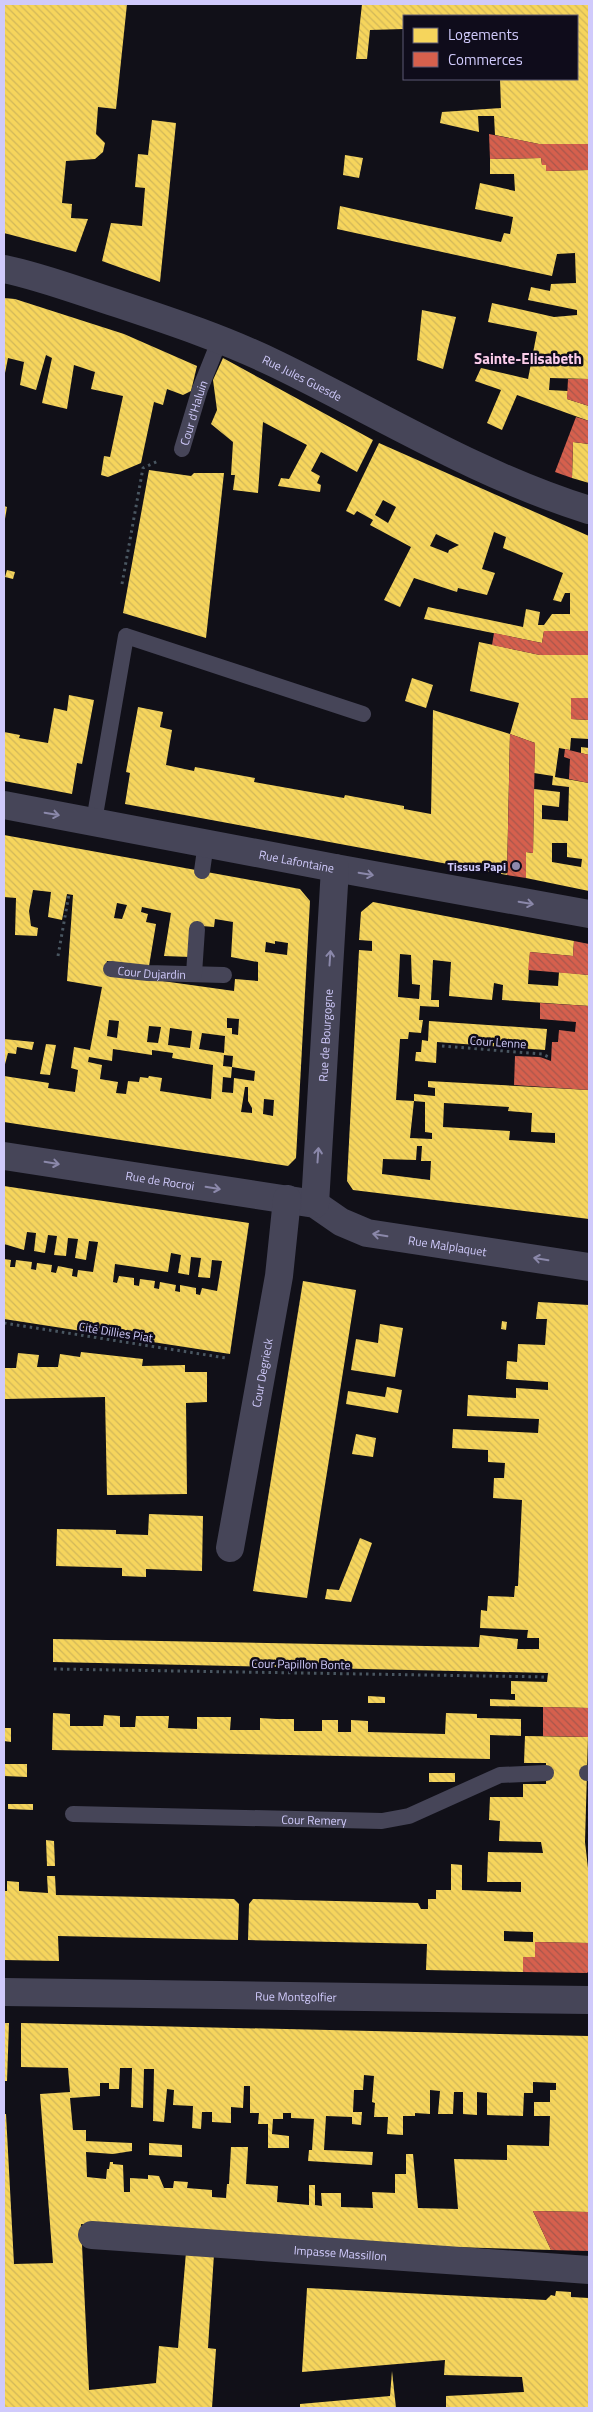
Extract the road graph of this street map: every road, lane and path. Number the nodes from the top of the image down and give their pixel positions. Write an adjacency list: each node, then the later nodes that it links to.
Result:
1 (4, 269): 2 (street, Rue Jules Guesde)
2 (220, 339): 3 (lane, Cour d'Haluin); 4 (street, Rue Jules Guesde)
3 (182, 449): 5 (path, Cour d'Haluin)
4 (589, 510)
5 (122, 584)
6 (363, 714): 8 (lane)
7 (4, 805): 8 (street, Rue Lafontaine, one-way to 8)
8 (94, 821): 9 (street, Rue Lafontaine)
9 (206, 843): 10 (street, Rue Lafontaine); 11 (lane)
10 (336, 868): 13 (street, Rue Lafontaine, one-way to 13); 23 (street, Rue de Bourgogne, one-way to 10)
11 (202, 872)
12 (69, 894): 15 (path)
13 (589, 914)
14 (197, 929): 17 (lane, Cour Dujardin)
15 (58, 956)
16 (111, 969): 17 (lane, Cour Dujardin)
17 (194, 974): 18 (lane, Cour Dujardin)
18 (224, 975)
19 (442, 1046): 20 (path, Cour Lenne)
20 (551, 1058)
21 (4, 1156): 22 (street, Rue de Rocroi, one-way to 22)
22 (287, 1199): 23 (street, Rue de Rocroi); 27 (street, Cour Degrieck)
23 (315, 1204): 24 (street, Rue Malplaquet, one-way to 23)
24 (589, 1266)
25 (4, 1323): 26 (path, Cité Dillies Piat)
26 (226, 1358)
27 (230, 1548)
28 (54, 1669): 29 (path, Cour Papillon Bonte)
29 (548, 1677)
30 (546, 1773): 31 (lane, Cour Remery)
31 (73, 1814)
32 (4, 1992): 33 (street, Rue Montgolfier)
33 (589, 2000)
34 (92, 2235): 35 (street, Impasse Massillon)
35 (589, 2270)

